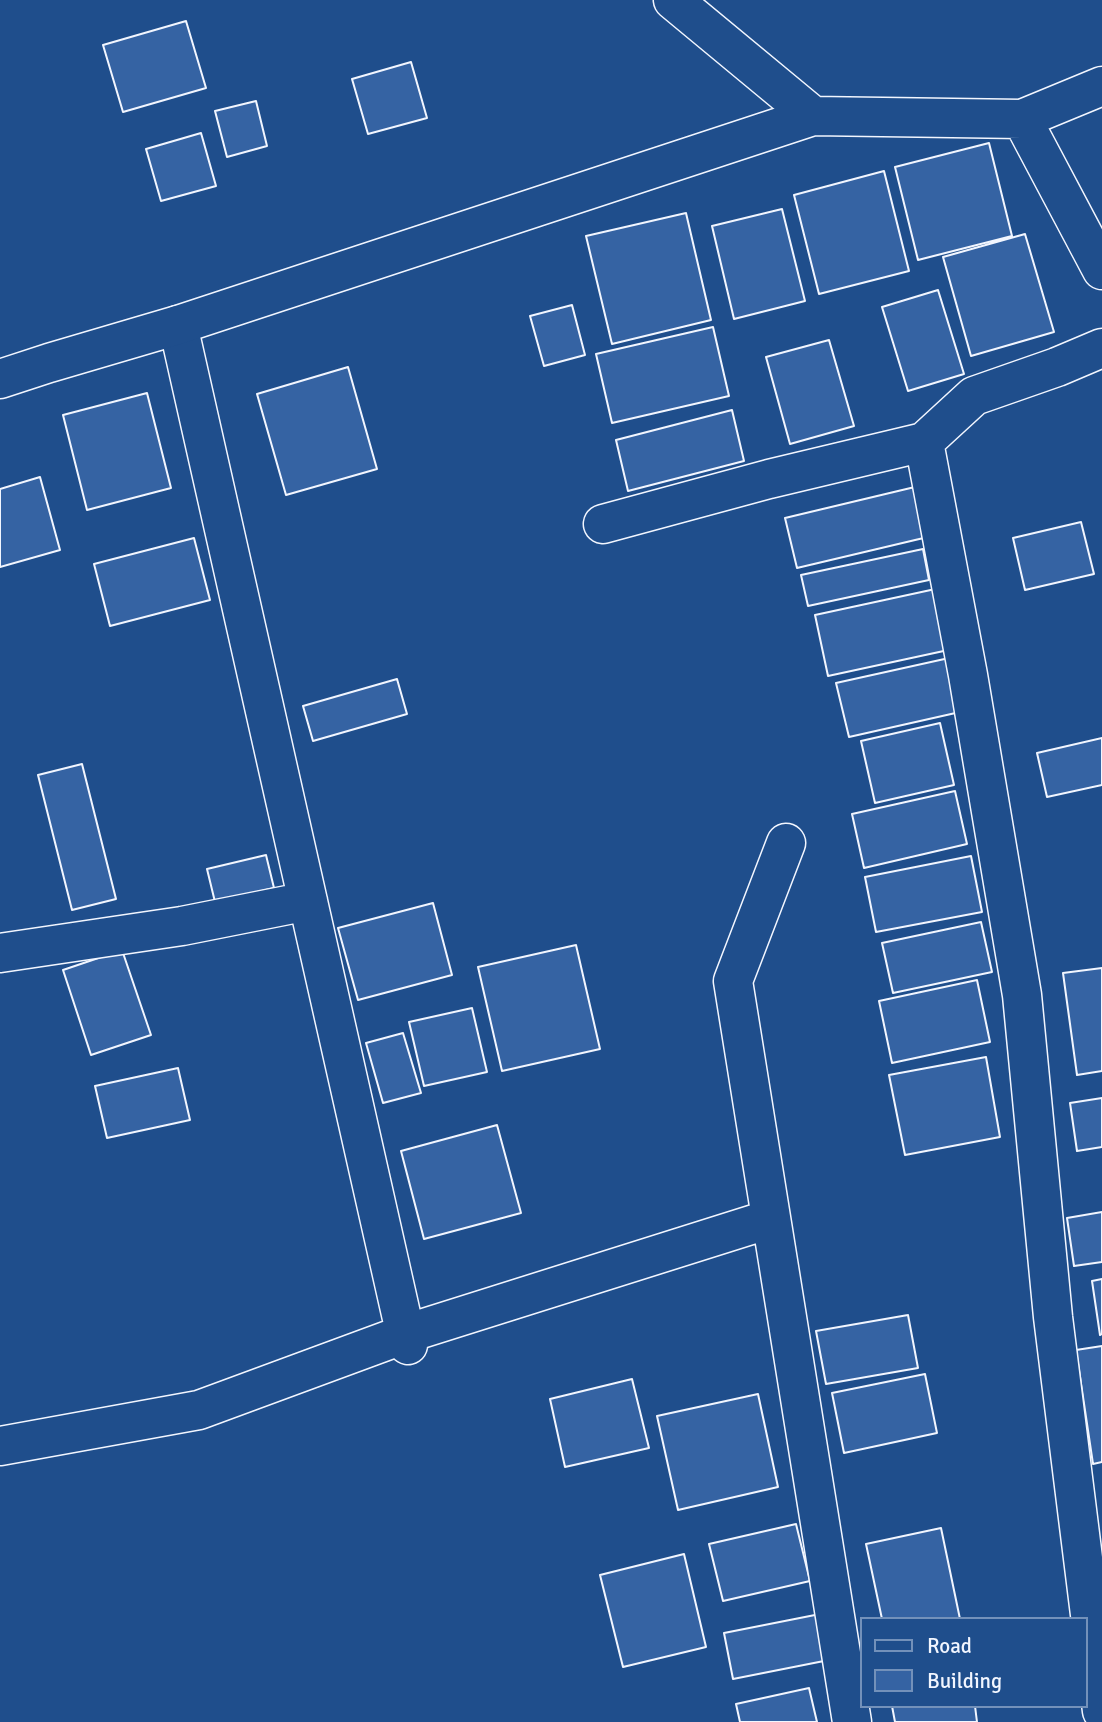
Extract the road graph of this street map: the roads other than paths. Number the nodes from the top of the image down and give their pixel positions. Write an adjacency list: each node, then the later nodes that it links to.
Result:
1 (673, 0): 3 (street)
2 (1102, 86): 4 (street)
3 (813, 116): 4 (street); 6 (street)
4 (1022, 119): 5 (street)
5 (1102, 270)
6 (178, 325): 8 (street); 12 (street)
7 (1102, 348): 9 (street)
8 (0, 379)
9 (924, 442): 10 (street); 17 (street)
10 (603, 524)
11 (786, 843): 14 (street)
12 (307, 901): 13 (street); 15 (street)
13 (0, 953)
14 (770, 1219): 15 (street); 18 (street)
15 (406, 1339): 16 (street)
16 (0, 1446)
17 (1102, 1711)
18 (852, 1722)

